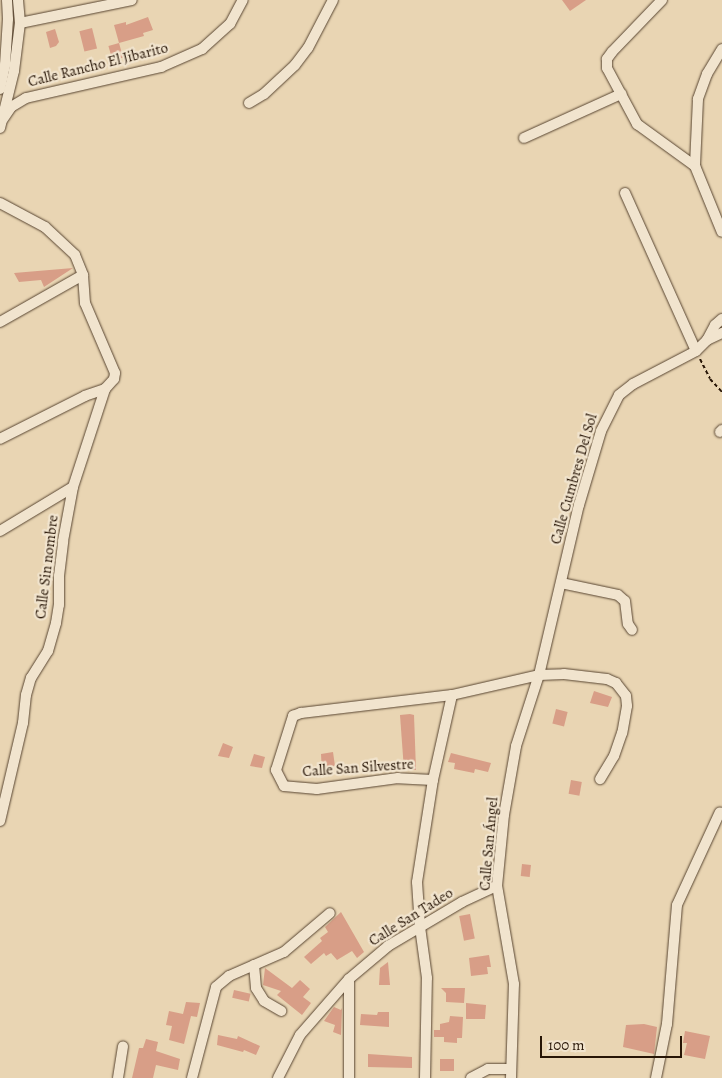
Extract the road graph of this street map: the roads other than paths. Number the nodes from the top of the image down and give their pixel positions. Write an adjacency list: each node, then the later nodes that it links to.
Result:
1 (7, 0): 9 (street)
2 (18, 0): 7 (street)
3 (132, 0): 7 (street)
4 (243, 0): 12 (street, Calle Rancho El Jibarito)
5 (333, 0): 11 (street)
6 (662, 0): 10 (street)
7 (24, 22): 12 (street)
8 (722, 49): 14 (street)
9 (0, 89)
10 (620, 94): 13 (street); 14 (street)
11 (249, 103)
12 (1, 124)
13 (524, 138)
14 (695, 166): 17 (street)
15 (625, 193): 23 (street)
16 (0, 203): 18 (street, Calle Sin nombre)
17 (722, 232)
18 (82, 275): 20 (street); 24 (street, Calle Sin nombre)
19 (722, 319): 22 (street, Calle Cumbres Del Sol)
20 (0, 322)
21 (722, 334): 22 (street, Calle Cumbres Del Sol)
22 (707, 340): 23 (street, Calle Cumbres Del Sol)
23 (696, 351): 28 (street, Calle Cumbres Del Sol)
24 (105, 389): 25 (street); 26 (street, Calle Sin nombre)
25 (0, 439)
26 (73, 487): 27 (street); 35 (street, Calle Sin nombre)
27 (0, 531)
28 (561, 583): 29 (street); 30 (street, Calle Cumbres Del Sol)
29 (632, 630)
30 (540, 675): 31 (street); 33 (street); 36 (street, Calle San Ángel)
31 (452, 695): 32 (street); 32 (street, Calle San Silvestre)
32 (433, 780): 38 (street)
33 (600, 780)
34 (720, 812): 50 (street)
35 (0, 821)
36 (497, 886): 38 (street, Calle San Tadeo); 43 (street, Calle San Ángel)
37 (330, 913): 39 (street)
38 (420, 927): 40 (street, Calle San Tadeo); 48 (street)
39 (254, 965): 41 (street); 45 (street)
40 (349, 978): 46 (street, Calle San Tadeo); 47 (street)
41 (281, 1011)
42 (123, 1046): 44 (street)
43 (511, 1073): 49 (street)
44 (118, 1078)
45 (192, 1078)
46 (278, 1078)
47 (349, 1078)
48 (425, 1078)
49 (471, 1078)
50 (656, 1078)

